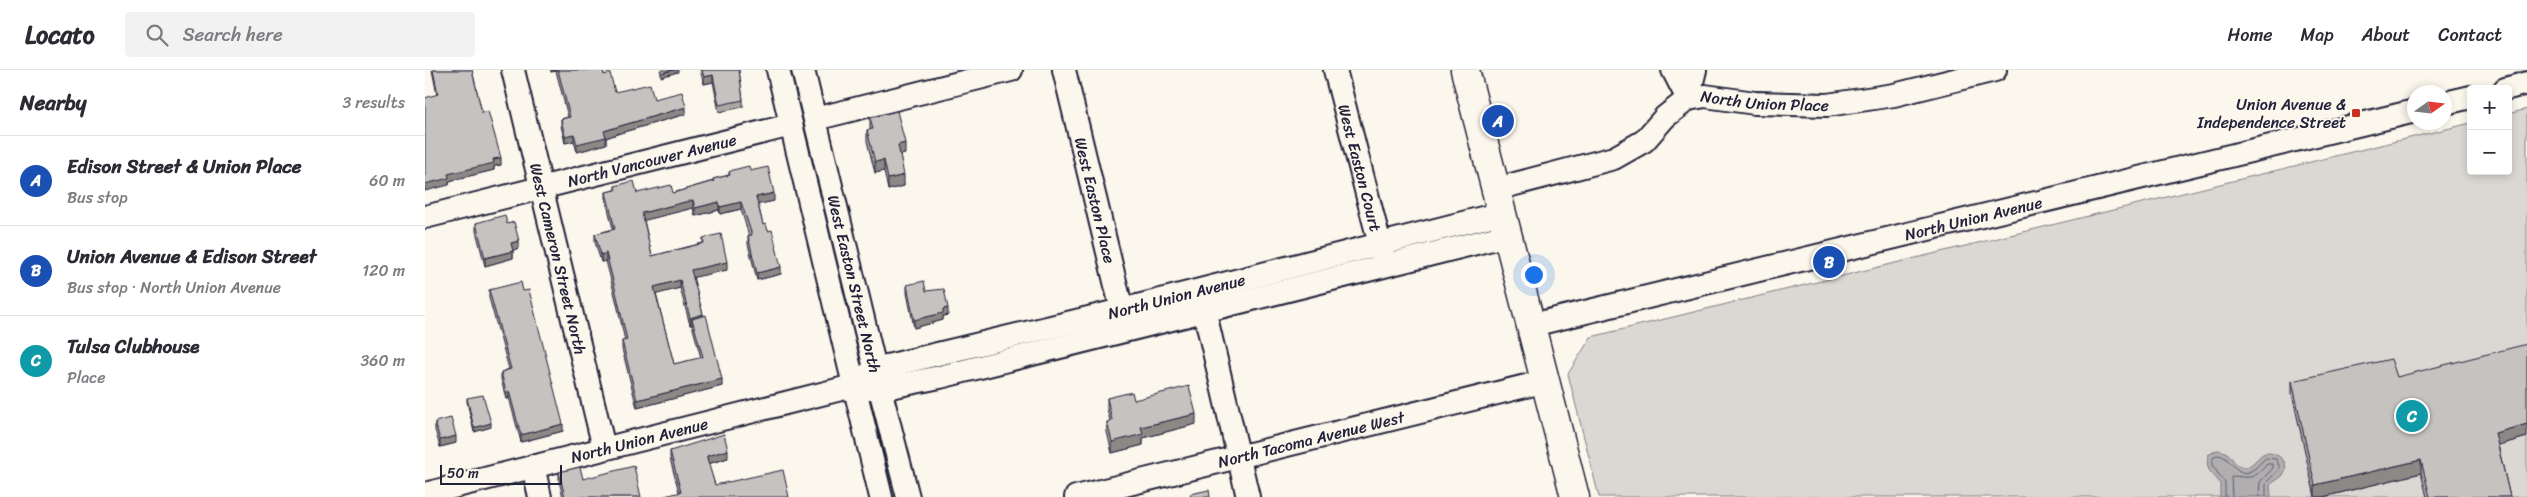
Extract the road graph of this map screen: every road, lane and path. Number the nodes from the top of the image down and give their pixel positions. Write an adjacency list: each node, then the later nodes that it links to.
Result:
1 (513, 70): 23 (street, West Cameron Street North)
2 (777, 70): 15 (street, West Easton Street North)
3 (803, 70): 13 (street, West Easton Street North)
4 (1011, 70): 19 (street)
5 (1064, 70): 29 (street, West Easton Place)
6 (1335, 70): 26 (street, West Easton Court)
7 (1465, 70): 24 (main road)
8 (1673, 70): 16 (street)
9 (1695, 70): 16 (street)
10 (1995, 70): 16 (street, North Union Place)
11 (2527, 83): 12 (street)
12 (2512, 87)
13 (809, 93): 15 (street); 19 (street, West Easton Street North)
14 (2467, 98): 17 (street)
15 (785, 99): 20 (street, West Easton Street North)
16 (1688, 99): 24 (street, North Union Place)
17 (2452, 101)
18 (2407, 113): 30 (street, North Union Avenue)
19 (815, 119): 21 (street, West Easton Street North)
20 (791, 125): 22 (street, West Easton Street North); 23 (street, North Vancouver Avenue)
21 (821, 140): 22 (street); 31 (street, West Easton Street North)
22 (797, 147): 33 (street, West Easton Street North)
23 (542, 186): 25 (street, North Vancouver Avenue); 34 (street, West Cameron Street North)
24 (1502, 212): 26 (street, North Union Avenue); 27 (street, North Union Avenue); 30 (main road)
25 (425, 217)
26 (1380, 242): 27 (street, West Easton Court); 28 (street, North Union Avenue)
27 (1385, 267): 28 (street, North Union Avenue)
28 (1202, 300): 29 (street, North Union Avenue); 35 (street)
29 (1124, 319): 31 (street, North Union Avenue)
30 (1532, 325): 32 (main road)
31 (877, 379): 33 (street, North Union Avenue); 40 (street, West Easton Street North)
32 (1546, 381): 35 (street, North Tacoma Avenue West); 43 (main road)
33 (853, 386): 34 (street, North Union Avenue); 39 (street, West Easton Street North)
34 (604, 448): 36 (street, North Union Avenue)
35 (1239, 457): 41 (street, North Tacoma Avenue West); 42 (street)
36 (533, 466): 37 (street, North Union Avenue); 38 (street)
37 (425, 494)
38 (540, 497)
39 (881, 497)
40 (908, 497)
41 (1076, 497)
42 (1248, 497)
43 (1575, 497)

